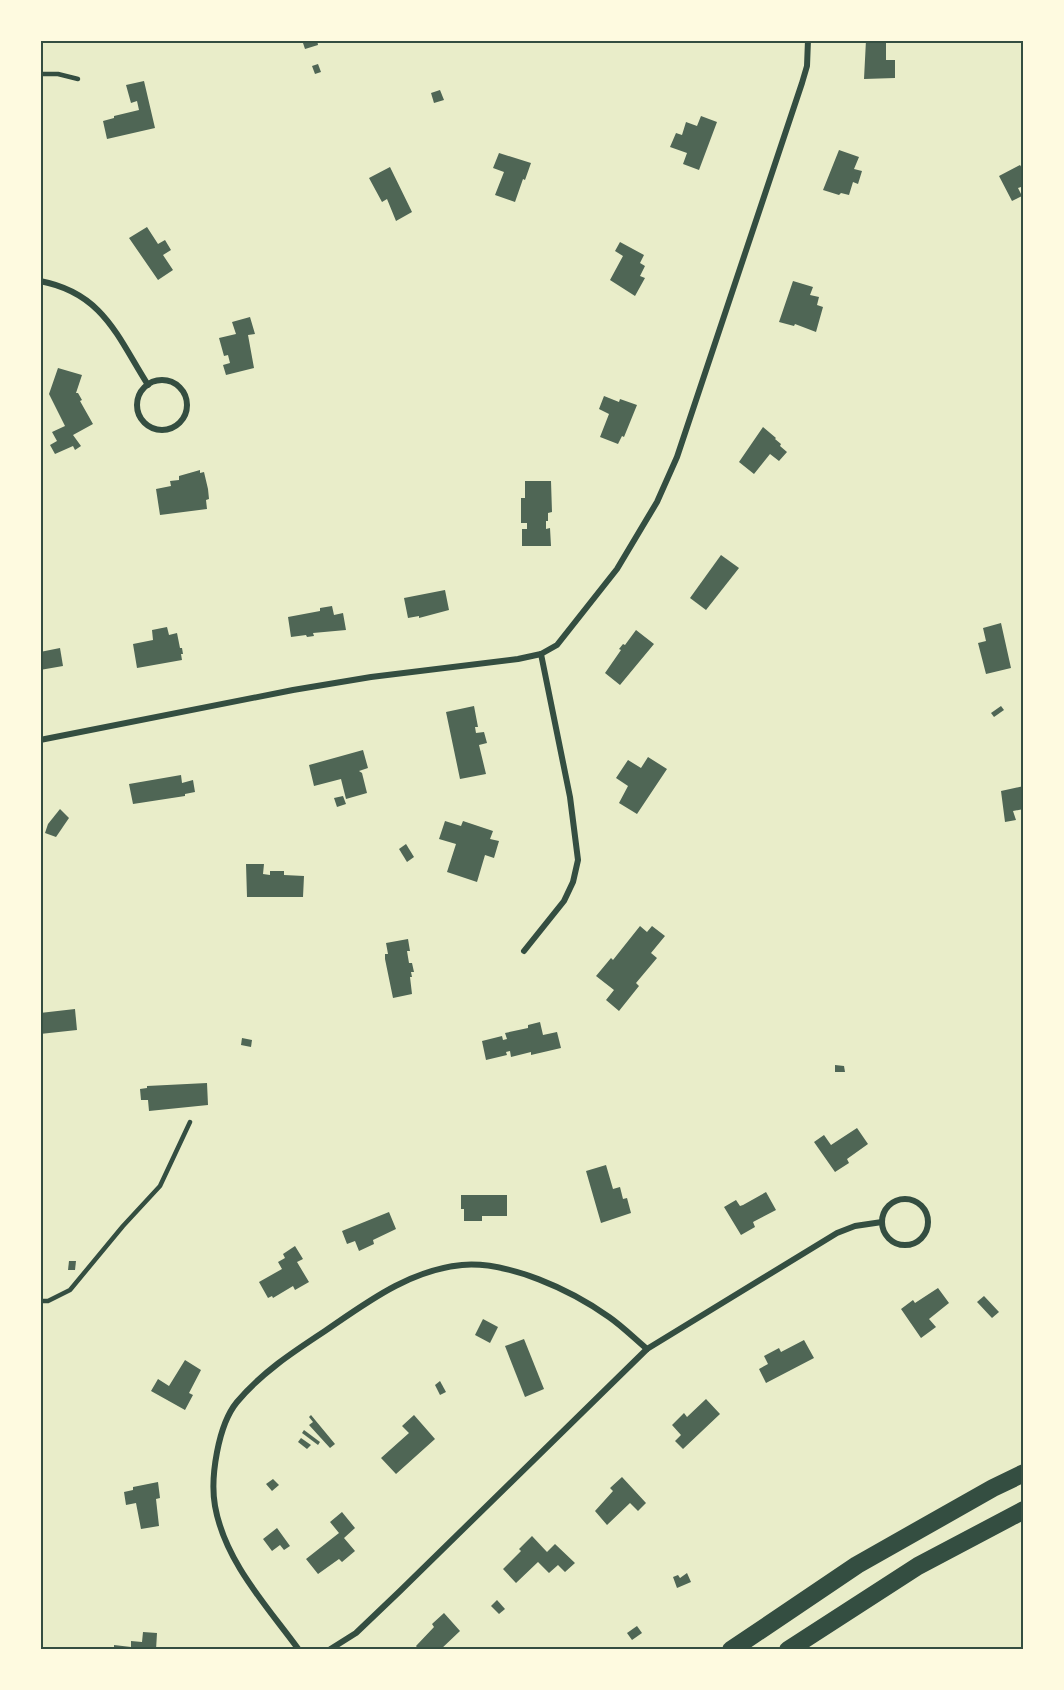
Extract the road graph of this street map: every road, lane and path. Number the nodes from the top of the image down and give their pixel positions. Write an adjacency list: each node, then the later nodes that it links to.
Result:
1 (808, 40): 6 (street)
2 (40, 74): 3 (lane)
3 (78, 79)
4 (40, 281): 5 (street)
5 (148, 385): 5 (street)
6 (541, 654): 7 (street); 8 (street)
7 (40, 740)
8 (524, 951)
9 (190, 1122): 11 (lane)
10 (882, 1222): 10 (street); 12 (street)
11 (40, 1301)
12 (647, 1349): 15 (street); 16 (street)
13 (1023, 1473): 17 (highway)
14 (1023, 1510): 18 (highway)
15 (299, 1650)
16 (329, 1650)
17 (731, 1650)
18 (788, 1650)

